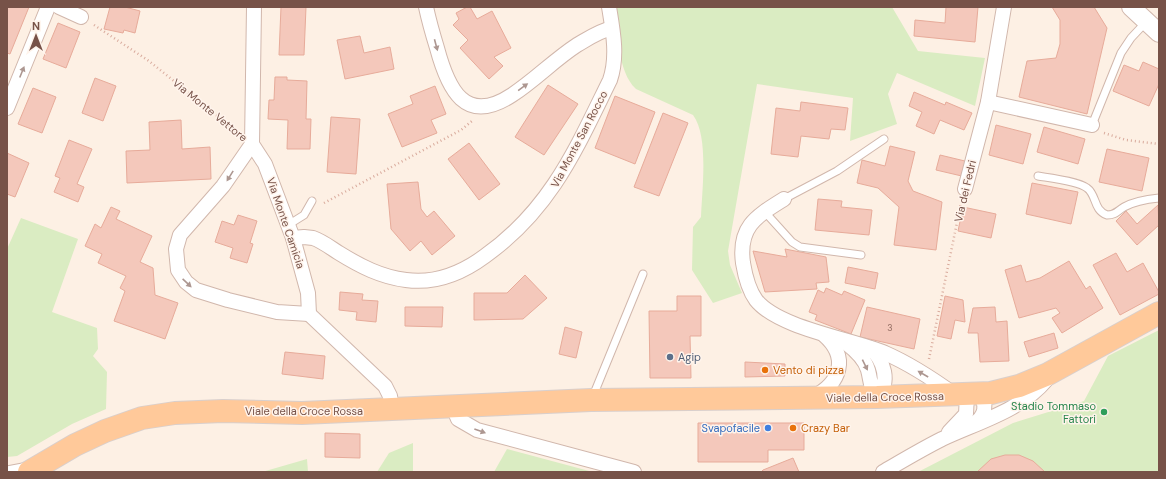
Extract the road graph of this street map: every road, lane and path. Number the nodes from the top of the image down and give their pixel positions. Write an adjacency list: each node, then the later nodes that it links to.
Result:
1 (48, 7): 13 (street, one-way to 1)
2 (59, 7): 8 (street)
3 (254, 7): 16 (street)
4 (426, 7): 12 (street, one-way to 12)
5 (610, 7): 9 (street, Via Monte San Rocco)
6 (1004, 7): 11 (street, Via dei Fedri)
7 (1131, 7): 10 (street)
8 (81, 17): 16 (path, Via Monte Vettore)
9 (612, 28): 12 (street, one-way to 9); 25 (street, Via Monte San Rocco)
10 (1153, 28): 14 (lane)
11 (988, 102): 14 (street); 19 (street, Via dei Fedri)
12 (477, 107): 24 (path)
13 (7, 108)
14 (1092, 125): 17 (path)
15 (884, 139): 21 (lane)
16 (252, 144): 25 (street, Via Monte Camicia); 29 (street, Via Monte Vettore, one-way to 29)
17 (1159, 144)
18 (1038, 176): 20 (lane)
19 (965, 189): 34 (path, Via dei Fedri)
20 (1159, 198)
21 (784, 199): 23 (street)
22 (312, 201): 24 (lane)
23 (764, 211): 26 (lane); 30 (street)
24 (306, 212): 25 (lane)
25 (290, 232): 29 (street, Via Monte Camicia)
26 (861, 255)
27 (643, 274): 38 (lane)
28 (1159, 313): 33 (main road, Viale della Croce Rossa)
29 (310, 314): 40 (street)
30 (822, 333): 31 (street); 37 (street)
31 (842, 340): 32 (street); 36 (street, one-way to 36)
32 (869, 348): 34 (street, one-way to 32); 36 (street)
33 (1051, 372): 35 (main road, Viale della Croce Rossa); 41 (street)
34 (926, 375): 35 (street)
35 (967, 395): 36 (main road, Viale della Croce Rossa); 41 (street); 42 (street)
36 (877, 397): 37 (main road, Viale della Croce Rossa)
37 (811, 398): 38 (main road, Viale della Croce Rossa)
38 (591, 400): 39 (main road, Viale della Croce Rossa)
39 (453, 407): 40 (main road, Viale della Croce Rossa); 45 (street, one-way to 45)
40 (392, 410): 43 (main road, Viale della Croce Rossa)
41 (966, 428): 42 (street)
42 (940, 440): 46 (street)
43 (38, 467): 44 (lane)
44 (7, 470)
45 (634, 472)
46 (883, 472)

